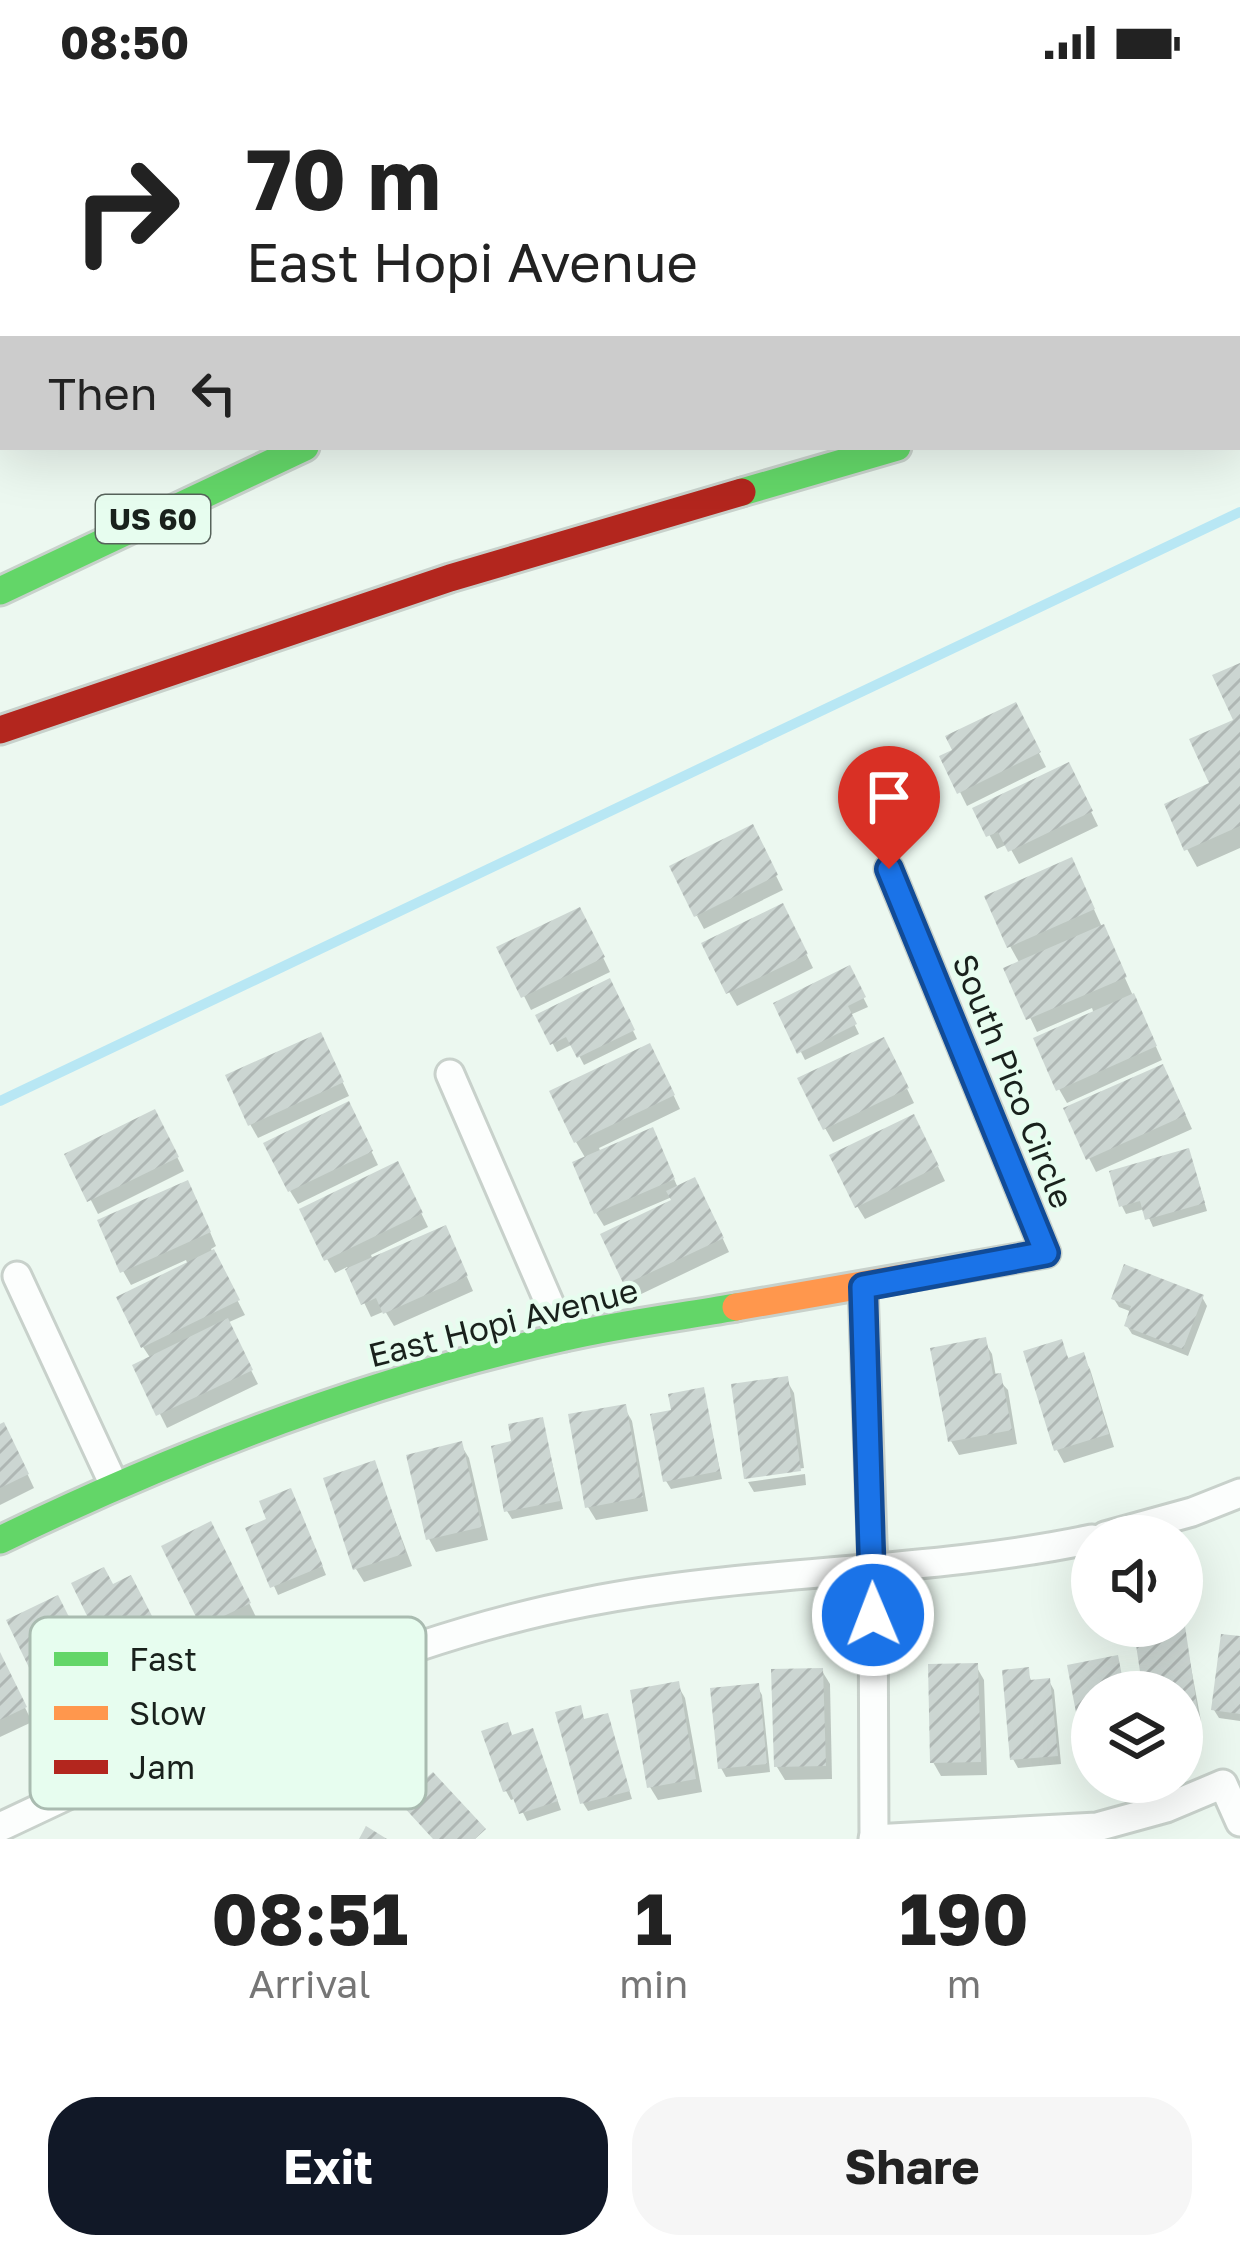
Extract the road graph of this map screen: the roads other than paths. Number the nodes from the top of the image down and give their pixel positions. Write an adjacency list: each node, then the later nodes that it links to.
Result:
1 (299, 450): 3 (main road, US 60)
2 (887, 450): 4 (main road)
3 (0, 591)
4 (0, 730)
5 (889, 869): 7 (main road, South Pico Circle)
6 (449, 1074): 10 (street)
7 (1046, 1253): 9 (main road, East Hopi Avenue)
8 (17, 1276): 11 (street)
9 (863, 1287): 10 (main road, East Hopi Avenue); 16 (street)
10 (564, 1337): 11 (main road, East Hopi Avenue)
11 (114, 1485): 14 (main road, East Hopi Avenue)
12 (1240, 1493): 13 (street)
13 (1184, 1515)
14 (0, 1540)
15 (1071, 1543): 16 (street)
16 (873, 1570): 17 (street); 21 (street)
17 (426, 1643)
18 (39, 1809): 20 (street)
19 (1240, 1822): 21 (street)
20 (0, 1827)
21 (874, 1839)

